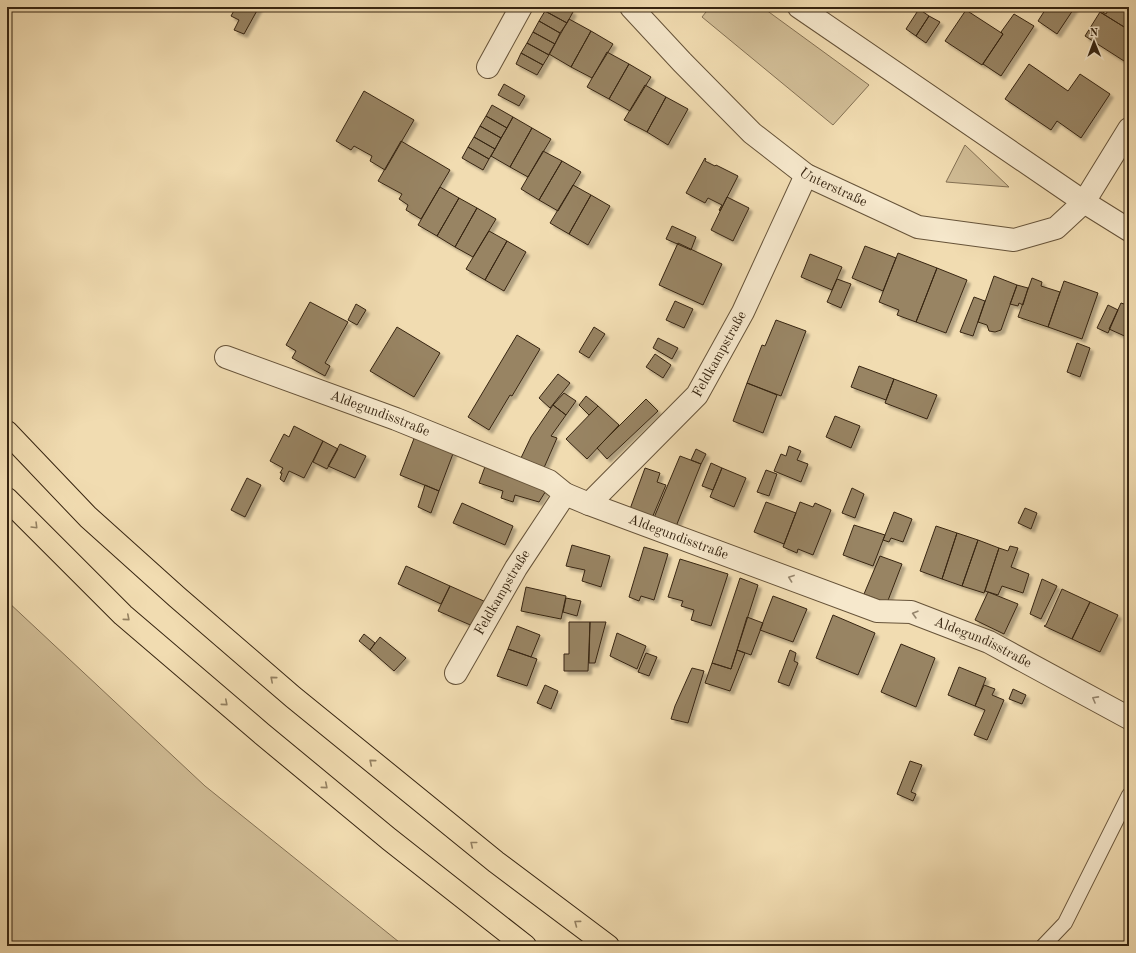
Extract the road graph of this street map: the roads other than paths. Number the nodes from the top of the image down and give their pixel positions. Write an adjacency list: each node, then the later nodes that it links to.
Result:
1 (522, 7): 4 (street)
2 (632, 7): 6 (street, Unterstraße)
3 (799, 7): 7 (street)
4 (488, 67)
5 (1129, 129): 7 (street, Unterstraße)
6 (806, 175): 7 (street, Unterstraße); 13 (street, Feldkampstraße)
7 (1084, 202): 8 (street)
8 (1129, 230)
9 (226, 357): 11 (street, Aldegundisstraße)
10 (7, 432): 18 (highway, one-way to 10)
11 (565, 494): 13 (street, Aldegundisstraße); 14 (street, Feldkampstraße)
12 (7, 499): 17 (highway, one-way to 17)
13 (589, 504): 15 (street, Aldegundisstraße, one-way to 13)
14 (456, 673)
15 (1129, 718)
16 (1129, 794): 19 (lane)
17 (526, 946)
18 (608, 946)
19 (1043, 946)

